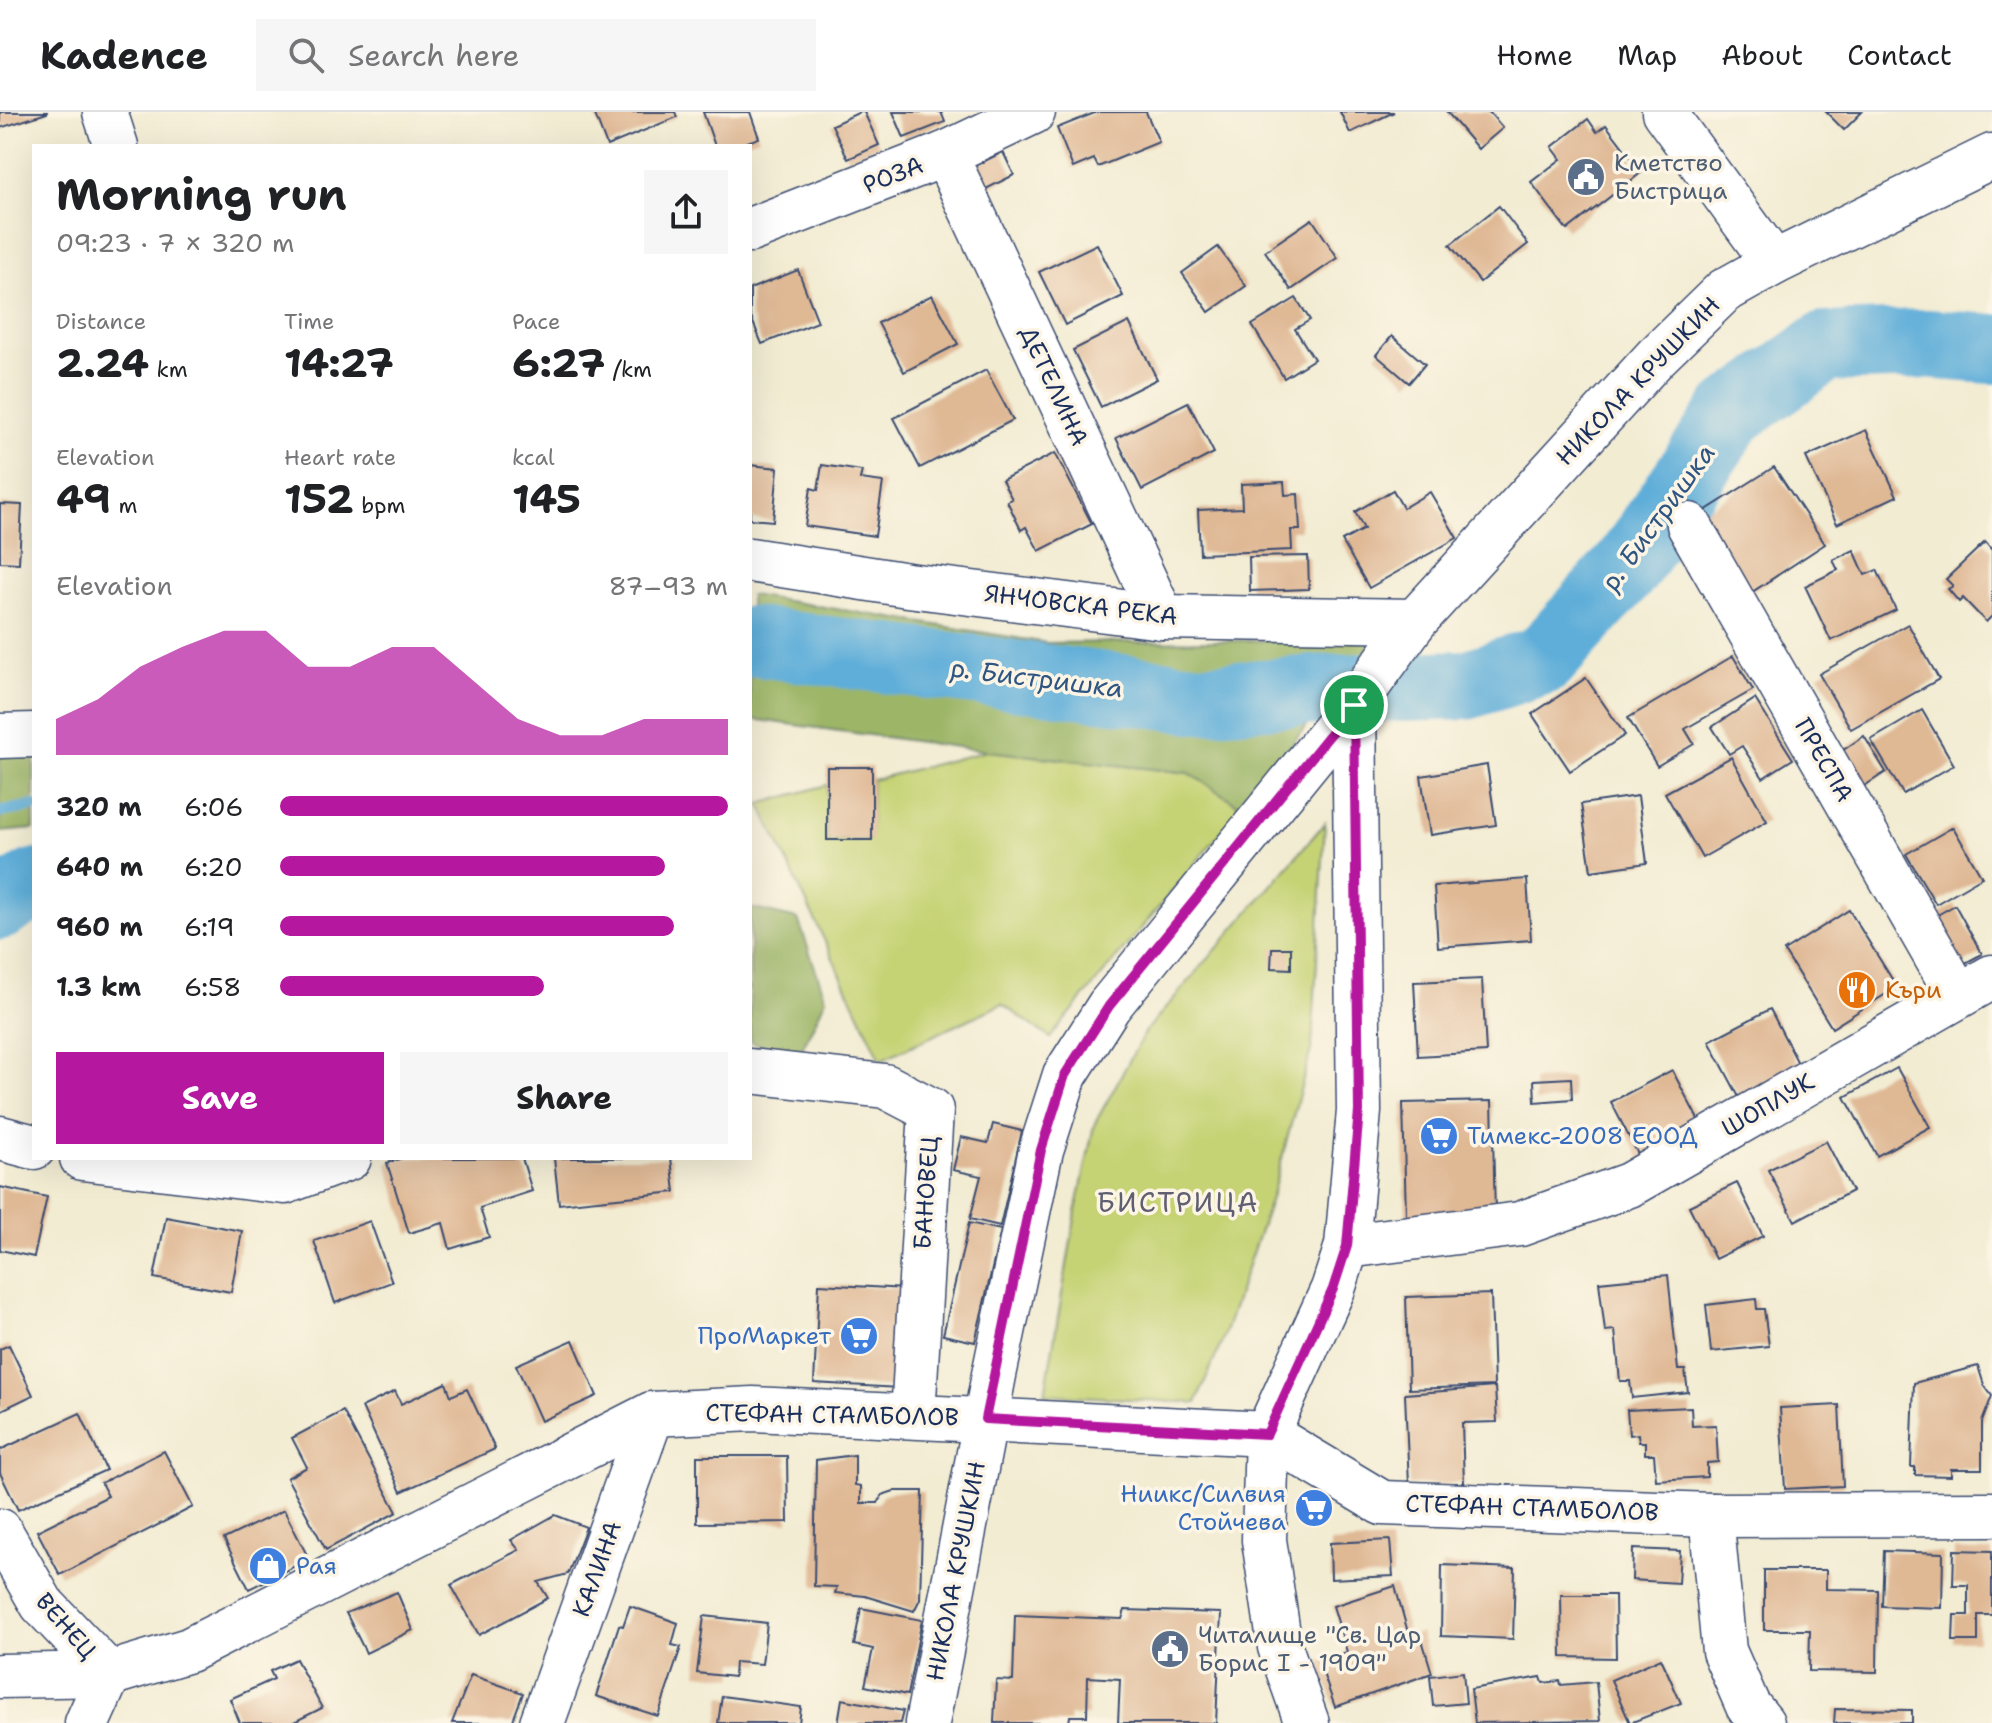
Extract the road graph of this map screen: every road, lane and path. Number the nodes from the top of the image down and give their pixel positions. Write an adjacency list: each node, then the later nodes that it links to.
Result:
1 (105, 112): 4 (street)
2 (1033, 112): 5 (street, РОЗА)
3 (1664, 112): 8 (street)
4 (115, 144)
5 (945, 154): 7 (street, РОЗА); 11 (street, ДЕТЕЛИНА)
6 (1988, 164): 8 (street, НИКОЛА КРУШКИН)
7 (752, 229)
8 (1774, 263): 12 (street, НИКОЛА КРУШКИН)
9 (1689, 525): 16 (street, ПРЕСПА)
10 (752, 560): 11 (street, ЯНЧОВСКА РЕКА)
11 (1162, 617): 12 (street, ЯНЧОВСКА РЕКА)
12 (1409, 630): 13 (street, НИКОЛА КРУШКИН)
13 (1354, 705): 22 (street); 25 (street, НИКОЛА КРУШКИН)
14 (32, 735): 15 (street)
15 (0, 736)
16 (1975, 986): 22 (street, ШОПЛУК)
17 (752, 1071): 24 (street, БАНОВЕЦ)
18 (0, 1138): 19 (street)
19 (32, 1146)
20 (99, 1160): 21 (street)
21 (344, 1160)
22 (1347, 1246): 26 (street)
23 (652, 1414): 24 (street, СТЕФАН СТАМБОЛОВ); 30 (street, СТЕФАН СТАМБОЛОВ); 33 (street, КАЛИНА)
24 (913, 1416): 25 (street, СТЕФАН СТАМБОЛОВ)
25 (985, 1419): 26 (street, СТЕФАН СТАМБОЛОВ); 34 (street, НИКОЛА КРУШКИН)
26 (1267, 1434): 28 (street, СТЕФАН СТАМБОЛОВ); 35 (street)
27 (1992, 1514): 28 (street, СТЕФАН СТАМБОЛОВ)
28 (1711, 1515): 36 (street)
29 (0, 1531): 30 (street, ВЕНЕЦ)
30 (109, 1674): 31 (street, СТЕФАН СТАМБОЛОВ); 32 (street, ВЕНЕЦ)
31 (0, 1676)
32 (87, 1723)
33 (542, 1723)
34 (927, 1723)
35 (1307, 1723)
36 (1762, 1723)

